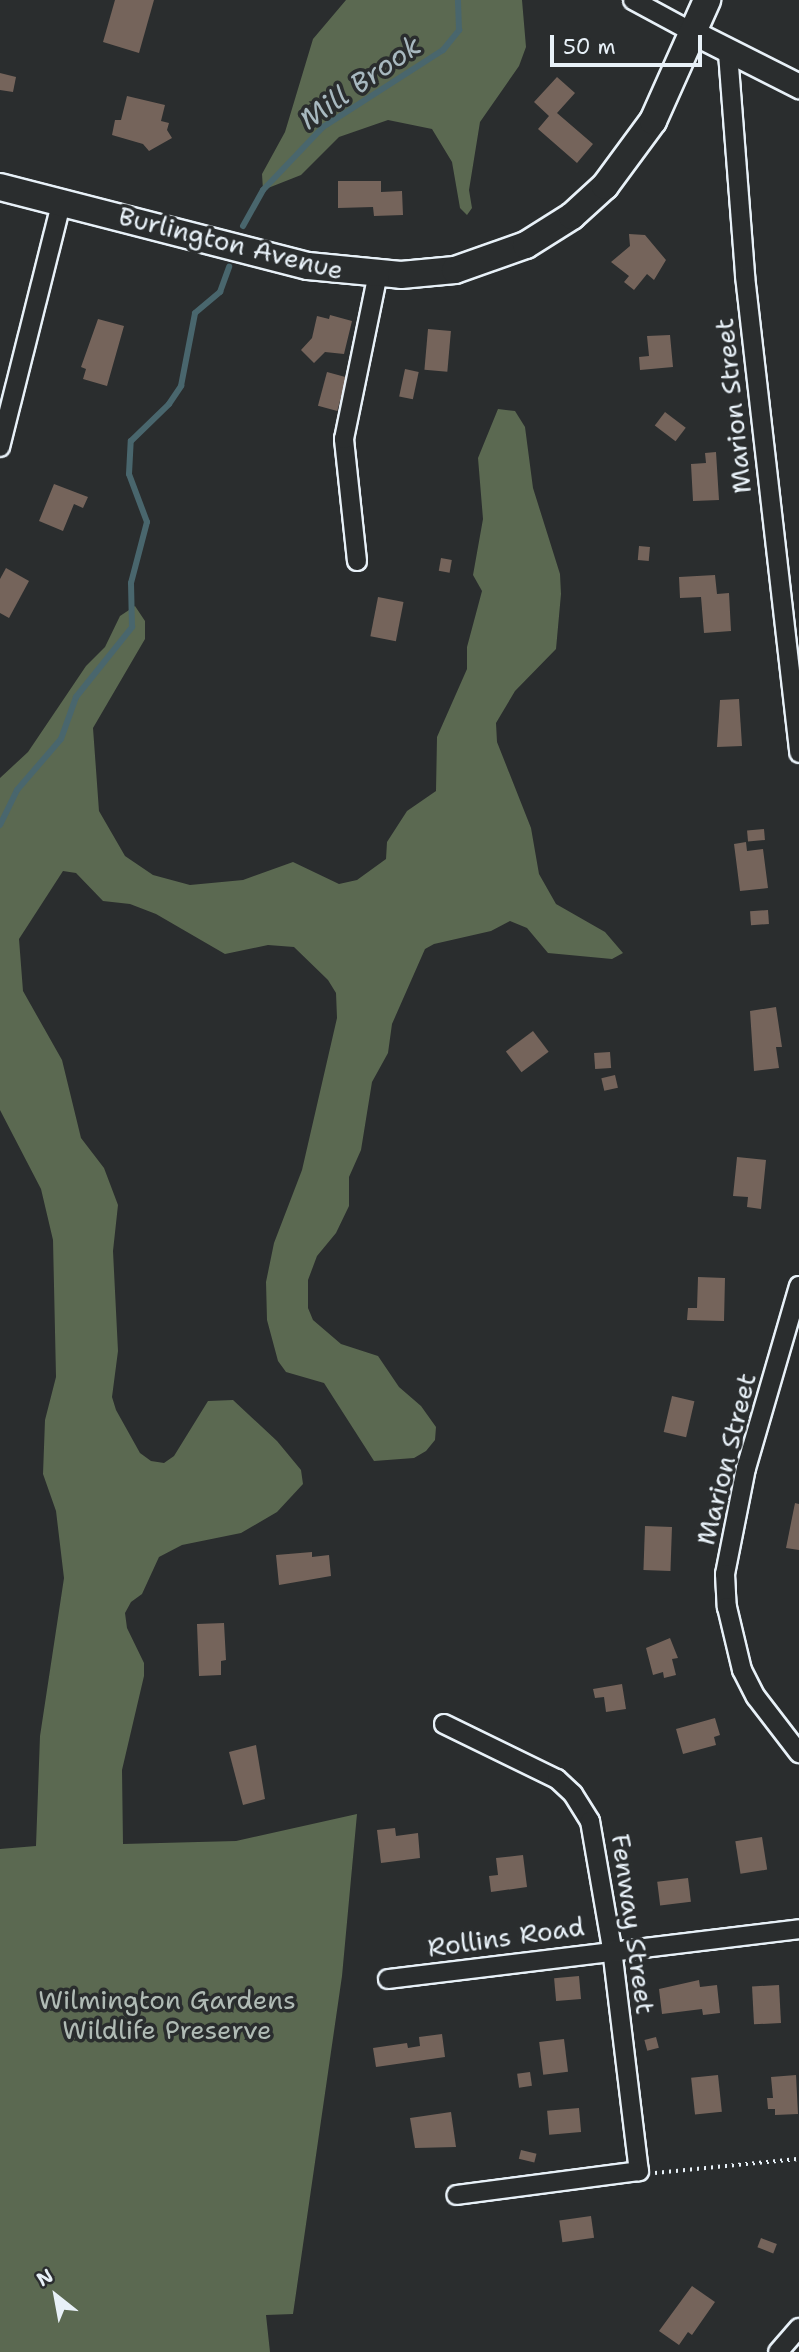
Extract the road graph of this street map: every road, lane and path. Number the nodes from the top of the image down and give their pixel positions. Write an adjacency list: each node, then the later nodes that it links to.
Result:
1 (633, 0): 3 (street)
2 (707, 0): 3 (main road, Burlington Avenue)
3 (694, 33): 4 (street); 8 (main road, Burlington Avenue)
4 (728, 52): 5 (street); 11 (street, Marion Street)
5 (799, 86)
6 (0, 187): 7 (main road, Burlington Avenue)
7 (62, 200): 8 (main road, Burlington Avenue); 9 (street)
8 (378, 274): 10 (street)
9 (0, 447)
10 (357, 561)
11 (799, 753)
12 (798, 1294): 14 (street, Marion Street)
13 (444, 1724): 16 (street, Fenway Street)
14 (799, 1753)
15 (799, 1929): 16 (street, Rollins Road)
16 (612, 1949): 17 (street, Rollins Road); 19 (street, Fenway Street)
17 (388, 1979)
18 (799, 2159): 19 (path)
19 (639, 2171): 20 (street)
20 (457, 2195)
21 (799, 2328): 22 (street)
22 (778, 2352)

